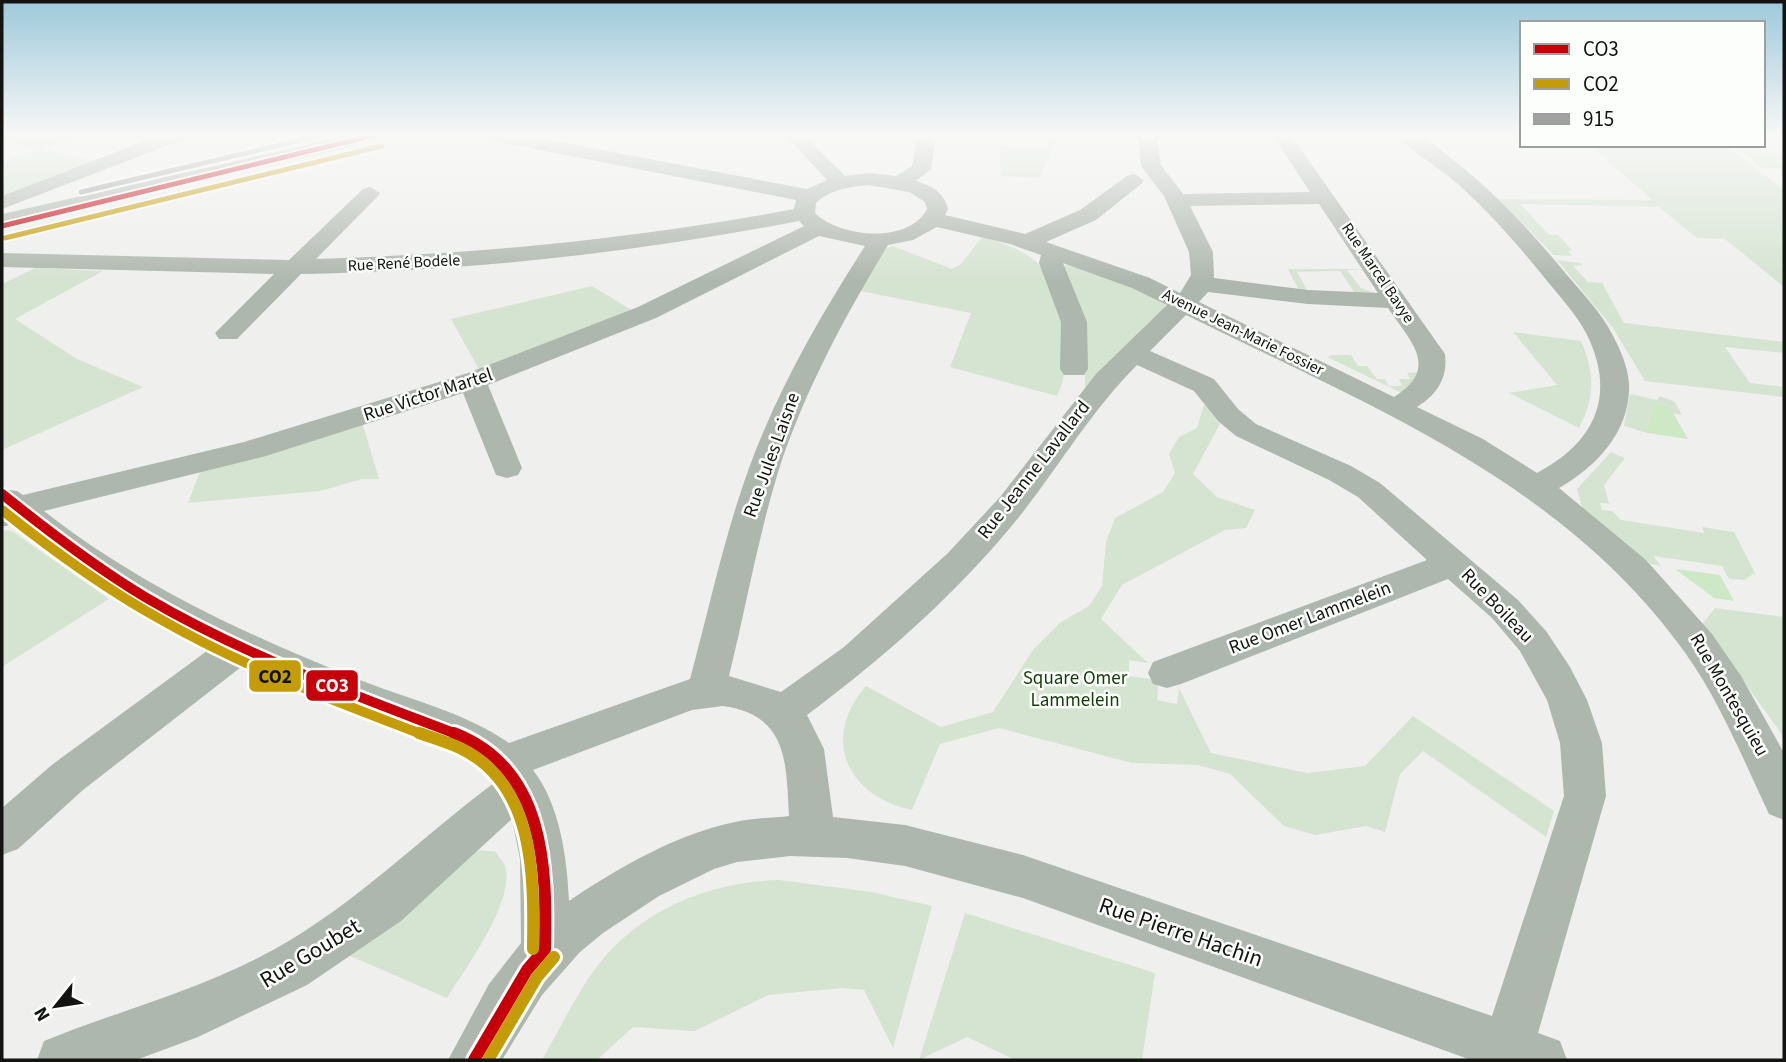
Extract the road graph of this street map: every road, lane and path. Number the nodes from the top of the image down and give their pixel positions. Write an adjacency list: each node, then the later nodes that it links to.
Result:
1 (841, 183): 14 (street)
2 (52, 184): 13 (street)
3 (170, 184): 16 (street)
4 (690, 184): 14 (street)
5 (906, 184): 15 (street)
6 (1133, 184): 18 (street)
7 (1154, 184): 12 (street)
8 (1317, 184): 11 (street, Rue Marcel Bavye)
9 (1466, 184): 30 (street)
10 (370, 193): 21 (street)
11 (1327, 198): 12 (street); 23 (street, Rue Marcel Bavye)
12 (1177, 201): 22 (street)
13 (2, 203)
14 (810, 213): 17 (street); 21 (street, Rue René Bodele); 27 (street, Rue Victor Martel)
15 (933, 219): 17 (street); 18 (street, Avenue Jean-Marie Fossier)
16 (2, 223)
17 (881, 238): 35 (street, Rue Jules Laisne)
18 (1027, 242): 19 (street, Avenue Jean-Marie Fossier)
19 (1054, 251): 22 (street, Avenue Jean-Marie Fossier); 26 (street)
20 (2, 260): 21 (street, Rue René Bodele)
21 (294, 267): 24 (street)
22 (1193, 293): 23 (street); 25 (street, Rue Jeanne Lavallard); 28 (street, Avenue Jean-Marie Fossier)
23 (1398, 301): 28 (street, Rue Marcel Bavye)
24 (228, 333)
25 (1132, 353): 32 (street, Rue Boileau); 36 (street, Rue Jeanne Lavallard)
26 (1074, 369)
27 (472, 381): 29 (street); 31 (street, Rue Victor Martel)
28 (1395, 408): 30 (street, Avenue Jean-Marie Fossier)
29 (507, 468)
30 (1536, 487): 38 (street, Rue Montesquieu)
31 (7, 506): 33 (street)
32 (1454, 563): 34 (street, Rue Omer Lammelein); 42 (street, Rue Boileau)
33 (239, 648): 37 (street); 39 (street)
34 (1167, 673)
35 (706, 690): 36 (street); 37 (street, Rue Goubet)
36 (781, 713): 40 (street)
37 (513, 775): 41 (street); 43 (street, Rue Goubet)
38 (1784, 801)
39 (2, 835)
40 (813, 836): 41 (street, Rue Pierre Hachin); 42 (street, Rue Pierre Hachin)
41 (545, 949): 44 (street, Rue Pierre Hachin)
42 (1518, 1056)
43 (63, 1060)
44 (474, 1060)

